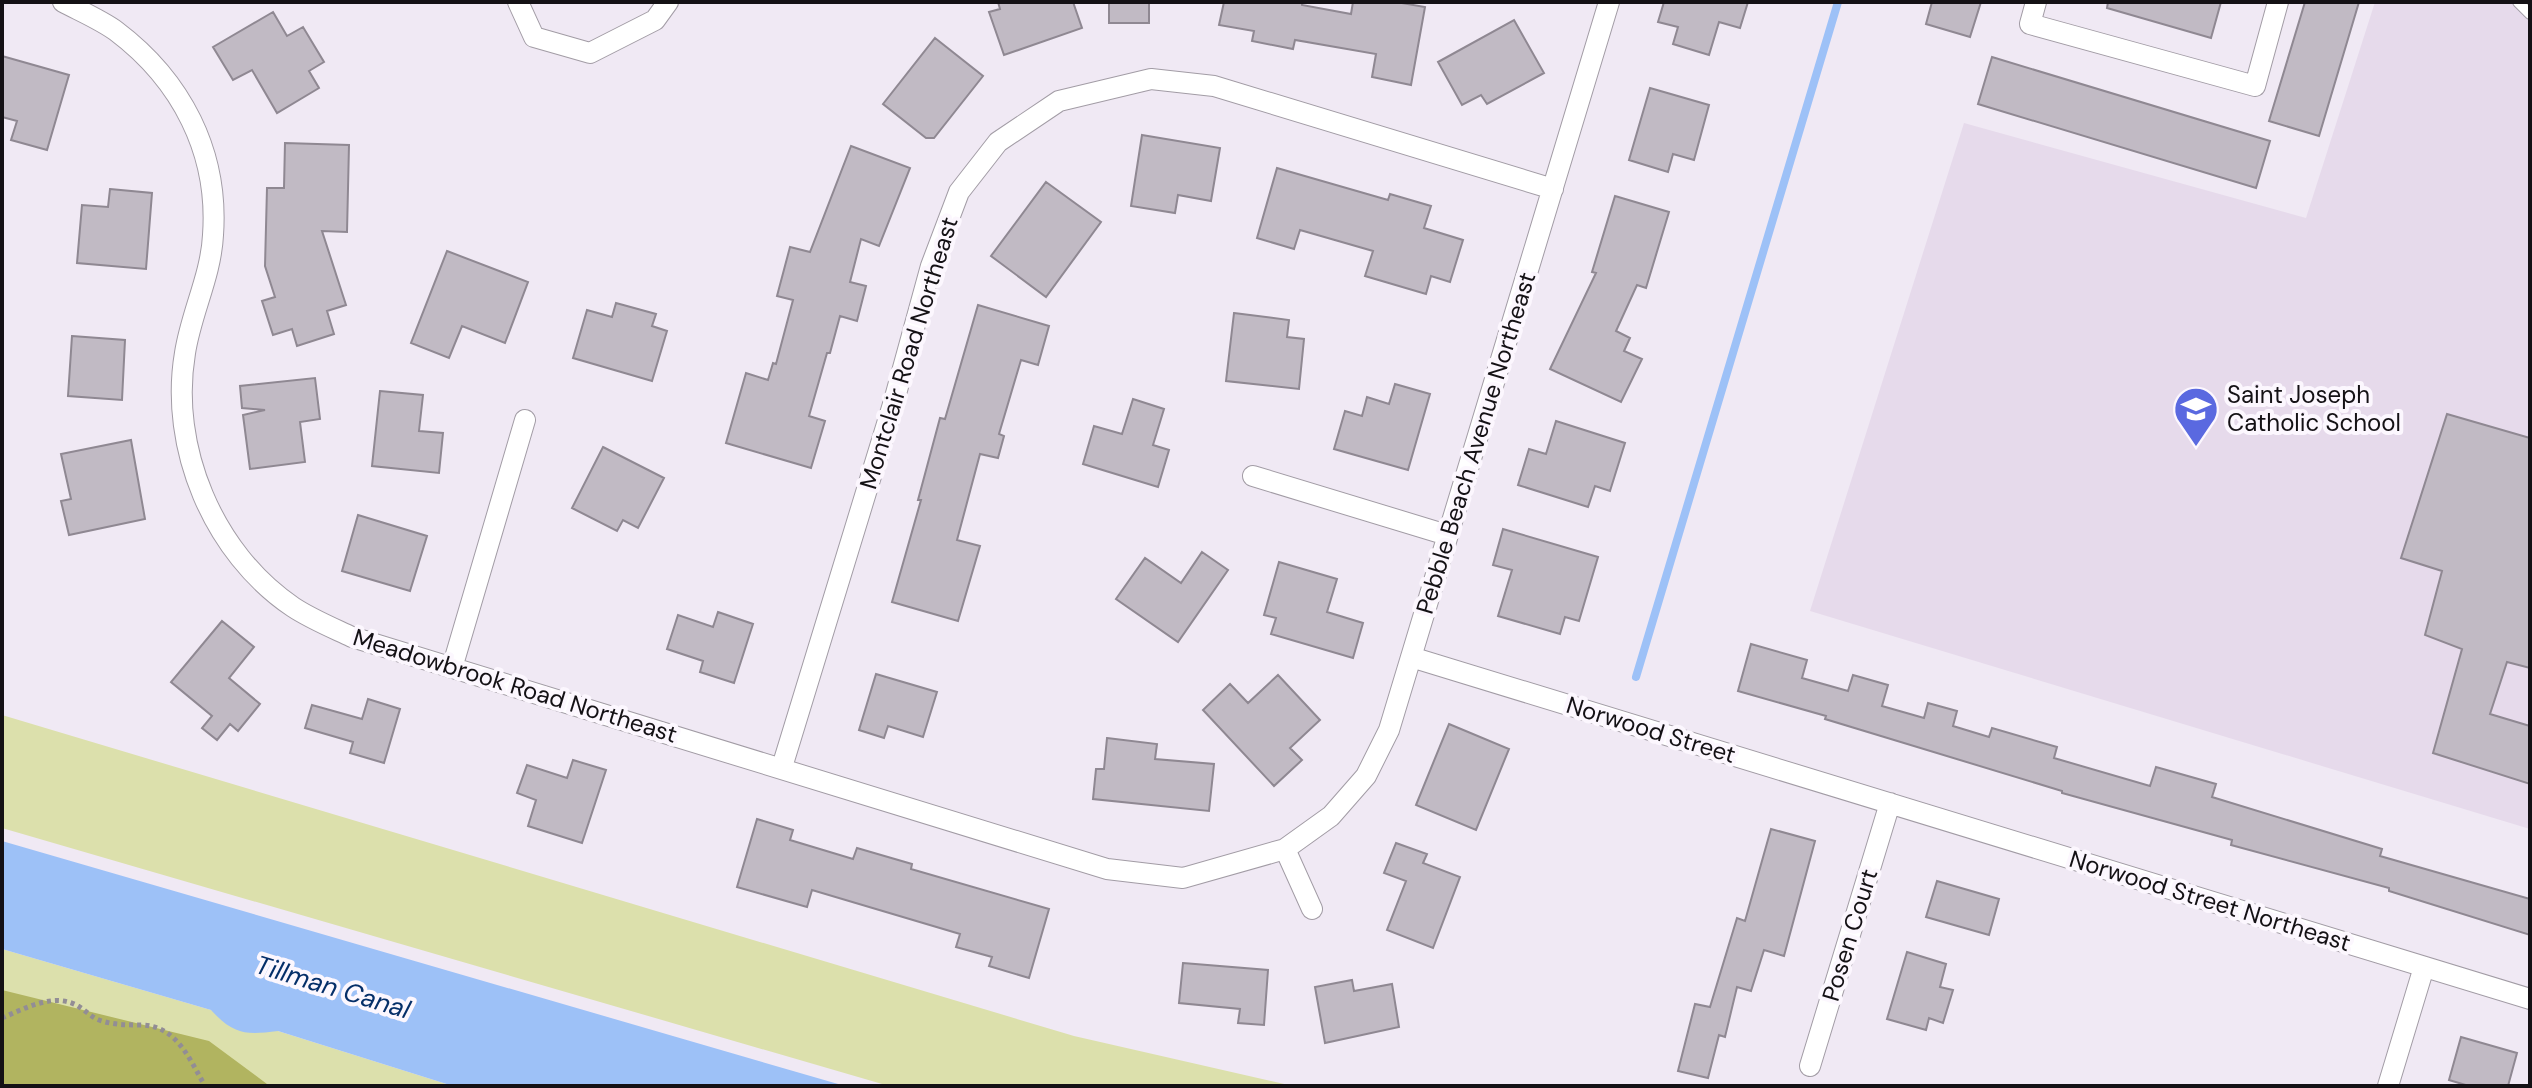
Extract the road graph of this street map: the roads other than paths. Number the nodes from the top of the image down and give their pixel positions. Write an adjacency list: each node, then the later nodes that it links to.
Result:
1 (63, 2): 14 (street, Meadowbrook Road Northeast)
2 (518, 2): 3 (street)
3 (668, 2)
4 (1609, 2): 9 (street, Pebble Beach Avenue Northeast)
5 (2036, 2): 6 (street)
6 (2278, 2)
7 (2518, 2): 8 (lane)
8 (2530, 14)
9 (1553, 189): 12 (street, Pebble Beach Avenue Northeast); 15 (street, Montclair Road Northeast)
10 (525, 420): 14 (street)
11 (1253, 476): 12 (street)
12 (1447, 535): 13 (street, Pebble Beach Avenue Northeast)
13 (1411, 657): 16 (street, Norwood Street); 17 (street, Pebble Beach Avenue Northeast)
14 (452, 668): 15 (street, Meadowbrook Road Northeast)
15 (782, 767): 17 (street, Meadowbrook Road Northeast)
16 (1890, 803): 19 (street, Norwood Street Northeast); 21 (street, Posen Court)
17 (1285, 849): 18 (street)
18 (1312, 909)
19 (2424, 967): 20 (street, Norwood Street Northeast); 22 (street)
20 (2530, 999)
21 (1810, 1066)
22 (2388, 1086)

